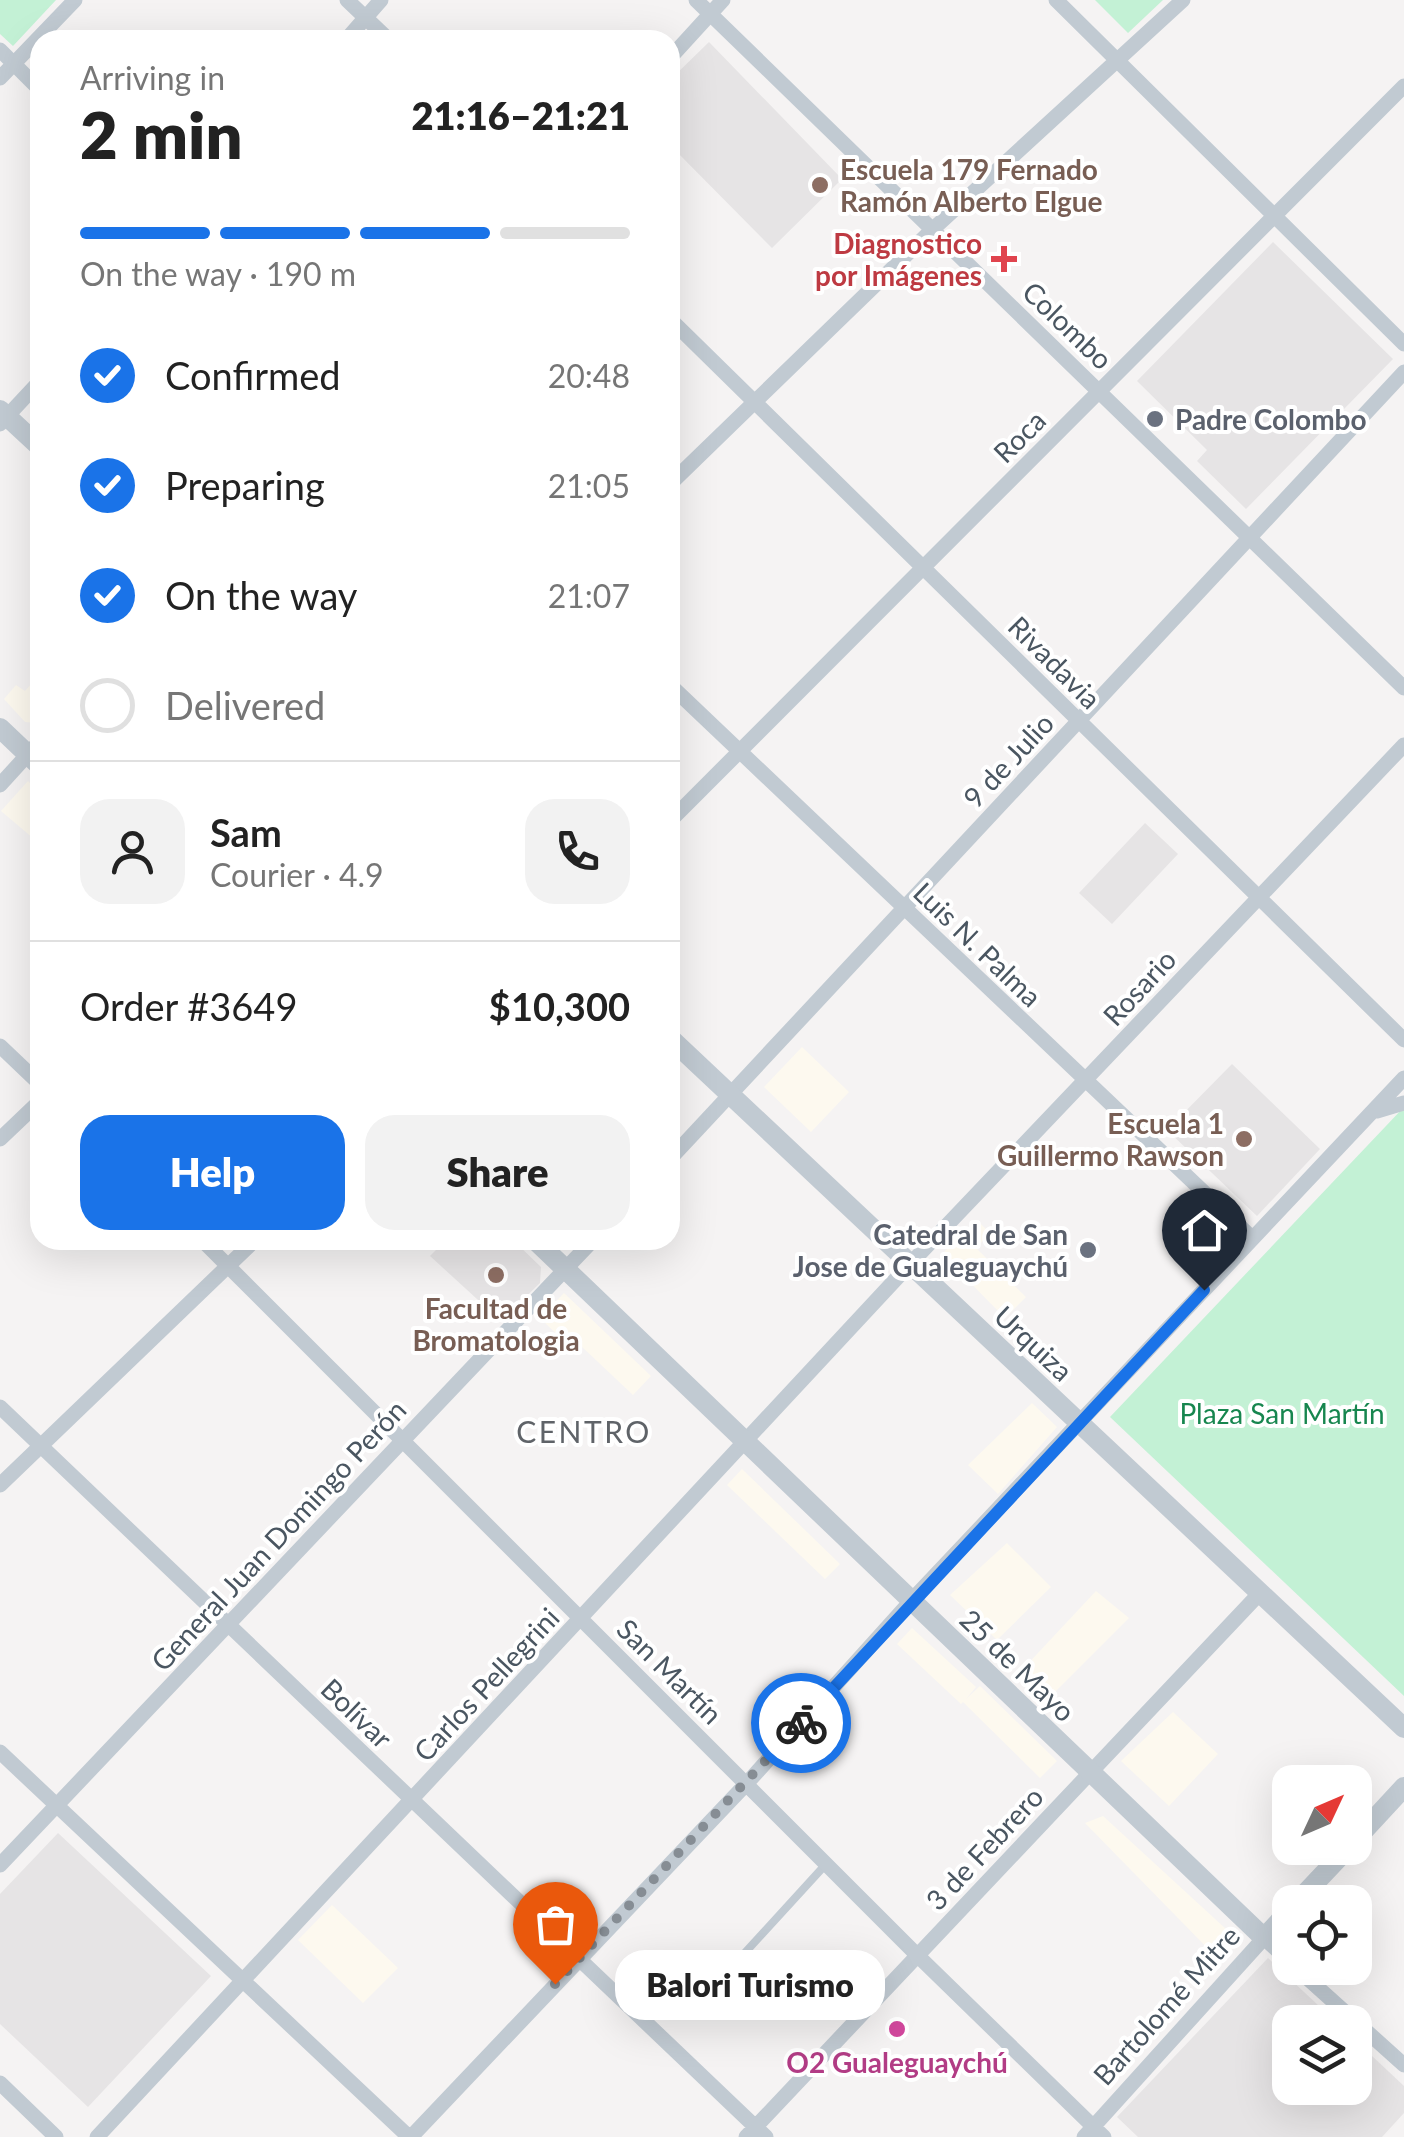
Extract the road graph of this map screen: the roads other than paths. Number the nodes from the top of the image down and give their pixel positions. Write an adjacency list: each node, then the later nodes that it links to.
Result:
1 (75, 0): 10 (street)
2 (347, 0): 9 (street)
3 (382, 0): 9 (street)
4 (696, 0): 8 (street, Colombo)
5 (723, 0): 8 (street)
6 (1056, 0): 16 (street)
7 (1183, 0): 16 (street)
8 (710, 14): 14 (street); 22 (street, Colombo)
9 (366, 17): 11 (street); 12 (street)
10 (46, 30)
11 (355, 30)
12 (379, 30)
13 (30, 47): 17 (street)
14 (680, 47)
15 (0, 50): 17 (street)
16 (1116, 60): 21 (street); 22 (street)
17 (14, 64): 18 (street); 19 (street)
18 (0, 78)
19 (30, 80)
20 (1404, 86): 21 (street, Roca)
21 (1274, 216): 24 (street); 27 (street, Roca)
22 (932, 230): 27 (street, Colombo); 28 (street)
23 (680, 328): 28 (street, Rivadavia)
24 (1404, 344)
25 (1404, 372): 32 (street, 9 de Julio)
26 (30, 390): 29 (street)
27 (1100, 390): 32 (street, Colombo); 33 (street, Roca)
28 (754, 401): 31 (street); 33 (street, Rivadavia)
29 (2, 417): 30 (street)
30 (30, 439)
31 (680, 474)
32 (1249, 538): 34 (street, Colombo); 36 (street, 9 de Julio)
33 (923, 567): 36 (street, Rivadavia); 40 (street, Roca)
34 (1404, 688)
35 (680, 695): 40 (street, Luis N. Palma)
36 (1080, 721): 44 (street, Rivadavia); 45 (street, 9 de Julio)
37 (0, 728): 39 (street)
38 (1404, 744): 44 (street, Rosario)
39 (30, 750)
40 (740, 751): 43 (street, Roca); 45 (street, Luis N. Palma)
41 (30, 759): 42 (street)
42 (0, 784)
43 (680, 811)
44 (1258, 897): 46 (street, Rivadavia); 51 (street, Rosario)
45 (904, 908): 51 (street, Luis N. Palma); 52 (street, 9 de Julio)
46 (1404, 1040)
47 (0, 1046): 49 (street)
48 (680, 1048): 52 (street, Urquiza)
49 (30, 1074)
50 (1404, 1078): 55 (street)
51 (1085, 1080): 58 (street, Luis N. Palma); 63 (street, Rosario)
52 (730, 1095): 57 (street); 63 (street, Urquiza)
53 (1404, 1104): 55 (street)
54 (30, 1110): 56 (street)
55 (1373, 1112): 58 (street)
56 (0, 1139)
57 (680, 1148)
58 (1252, 1238): 67 (street)
59 (212, 1250): 64 (street, San Martín)
60 (246, 1250): 64 (street)
61 (546, 1250): 65 (street, 25 de Mayo)
62 (584, 1250): 65 (street, General Juan Domingo Perón)
63 (910, 1264): 67 (street, Urquiza); 69 (street, Carlos Pellegrini)
64 (230, 1267): 68 (street, San Martín); 70 (street)
65 (566, 1269): 68 (street, General Juan Domingo Perón); 69 (street, 25 de Mayo)
66 (0, 1407): 70 (street, Bolívar)
67 (1078, 1422): 72 (street, Urquiza); 73 (street)
68 (402, 1440): 74 (street, San Martín); 75 (street, General Juan Domingo Perón)
69 (745, 1441): 73 (street, 25 de Mayo); 74 (street, Carlos Pellegrini)
70 (40, 1445): 71 (street); 75 (street, Bolívar)
71 (0, 1485)
72 (1260, 1593): 76 (street, Urquiza); 78 (street, 3 de Febrero)
73 (912, 1601): 78 (street, 25 de Mayo); 79 (street)
74 (582, 1618): 79 (street, San Martín); 81 (street, Carlos Pellegrini)
75 (228, 1625): 81 (street, Bolívar); 82 (street, General Juan Domingo Perón)
76 (1402, 1724)
77 (0, 1752): 82 (street)
78 (1090, 1772): 89 (street, 25 de Mayo); 91 (street, 3 de Febrero)
79 (748, 1782): 84 (street, San Martín); 92 (street)
80 (1404, 1787): 83 (street)
81 (412, 1800): 92 (street, Bolívar); 93 (street, Carlos Pellegrini)
82 (57, 1805): 85 (street, General Juan Domingo Perón); 93 (street)
83 (1372, 1822)
84 (827, 1863): 91 (street, San Martín); 95 (lane)
85 (0, 1865)
86 (1332, 1865): 87 (street)
87 (1313, 1885)
88 (1272, 1929): 89 (street, Bartolomé Mitre)
89 (1264, 1938): 90 (street, 25 de Mayo); 99 (street, Bartolomé Mitre)
90 (1272, 1945)
91 (917, 1955): 98 (street, 3 de Febrero); 99 (street, San Martín)
92 (579, 1958): 98 (street, Bolívar); 102 (street)
93 (244, 1982): 101 (street, Carlos Pellegrini); 102 (street)
94 (1315, 1985): 96 (street)
95 (688, 2014)
96 (1404, 2065)
97 (0, 2084): 100 (street)
98 (756, 2134)
99 (1094, 2134)
100 (56, 2137)
101 (97, 2137)
102 (410, 2137)

